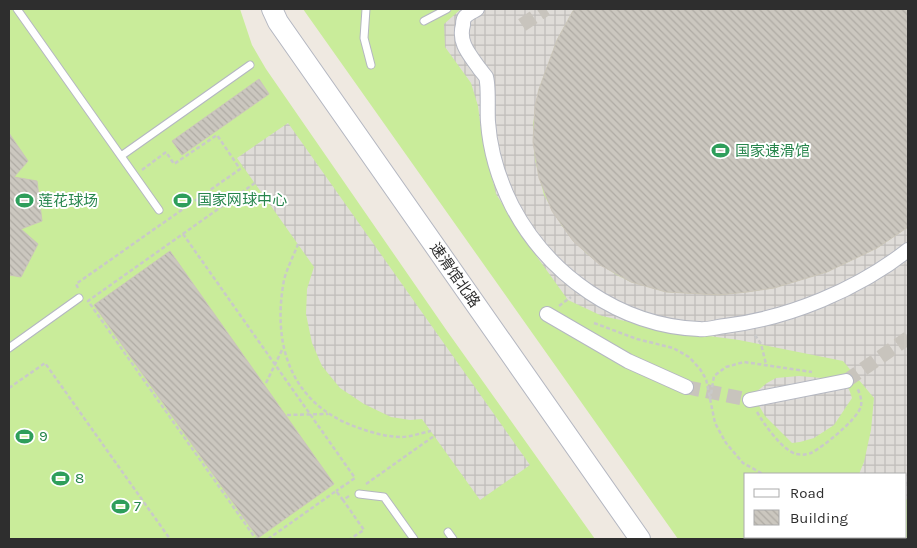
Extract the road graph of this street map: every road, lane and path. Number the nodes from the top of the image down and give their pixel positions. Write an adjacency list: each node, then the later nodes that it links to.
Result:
1 (17, 9): 9 (lane)
2 (272, 9): 45 (street, 速滑馆北路)
3 (366, 9): 8 (lane)
4 (447, 9): 6 (lane)
5 (477, 9): 16 (street)
6 (424, 21)
7 (250, 65): 9 (lane)
8 (371, 65)
9 (121, 156): 10 (lane)
10 (134, 175): 12 (lane); 17 (path)
11 (255, 183): 13 (path)
12 (159, 210)
13 (183, 234): 18 (path); 24 (path)
14 (298, 244): 21 (path)
15 (908, 250): 20 (street)
16 (580, 286): 19 (path); 20 (street)
17 (81, 295): 18 (path); 22 (lane)
18 (88, 301): 41 (path)
19 (547, 314): 28 (street)
20 (747, 324): 23 (path)
21 (283, 346): 24 (path); 34 (path)
22 (9, 348)
23 (766, 364): 25 (path); 30 (path)
24 (275, 365): 27 (path); 33 (path)
25 (815, 372)
26 (846, 381): 31 (street); 31 (path)
27 (266, 383)
28 (686, 387)
29 (9, 388): 40 (path)
30 (710, 400)
31 (750, 400)
32 (287, 414): 33 (path)
33 (309, 414): 34 (path); 36 (path)
34 (330, 414): 35 (path)
35 (431, 431)
36 (336, 491): 38 (path); 42 (path)
37 (359, 494): 43 (lane)
38 (343, 500)
39 (448, 532): 44 (lane)
40 (170, 539)
41 (256, 539)
42 (268, 539)
43 (414, 539)
44 (454, 539)
45 (640, 539)

